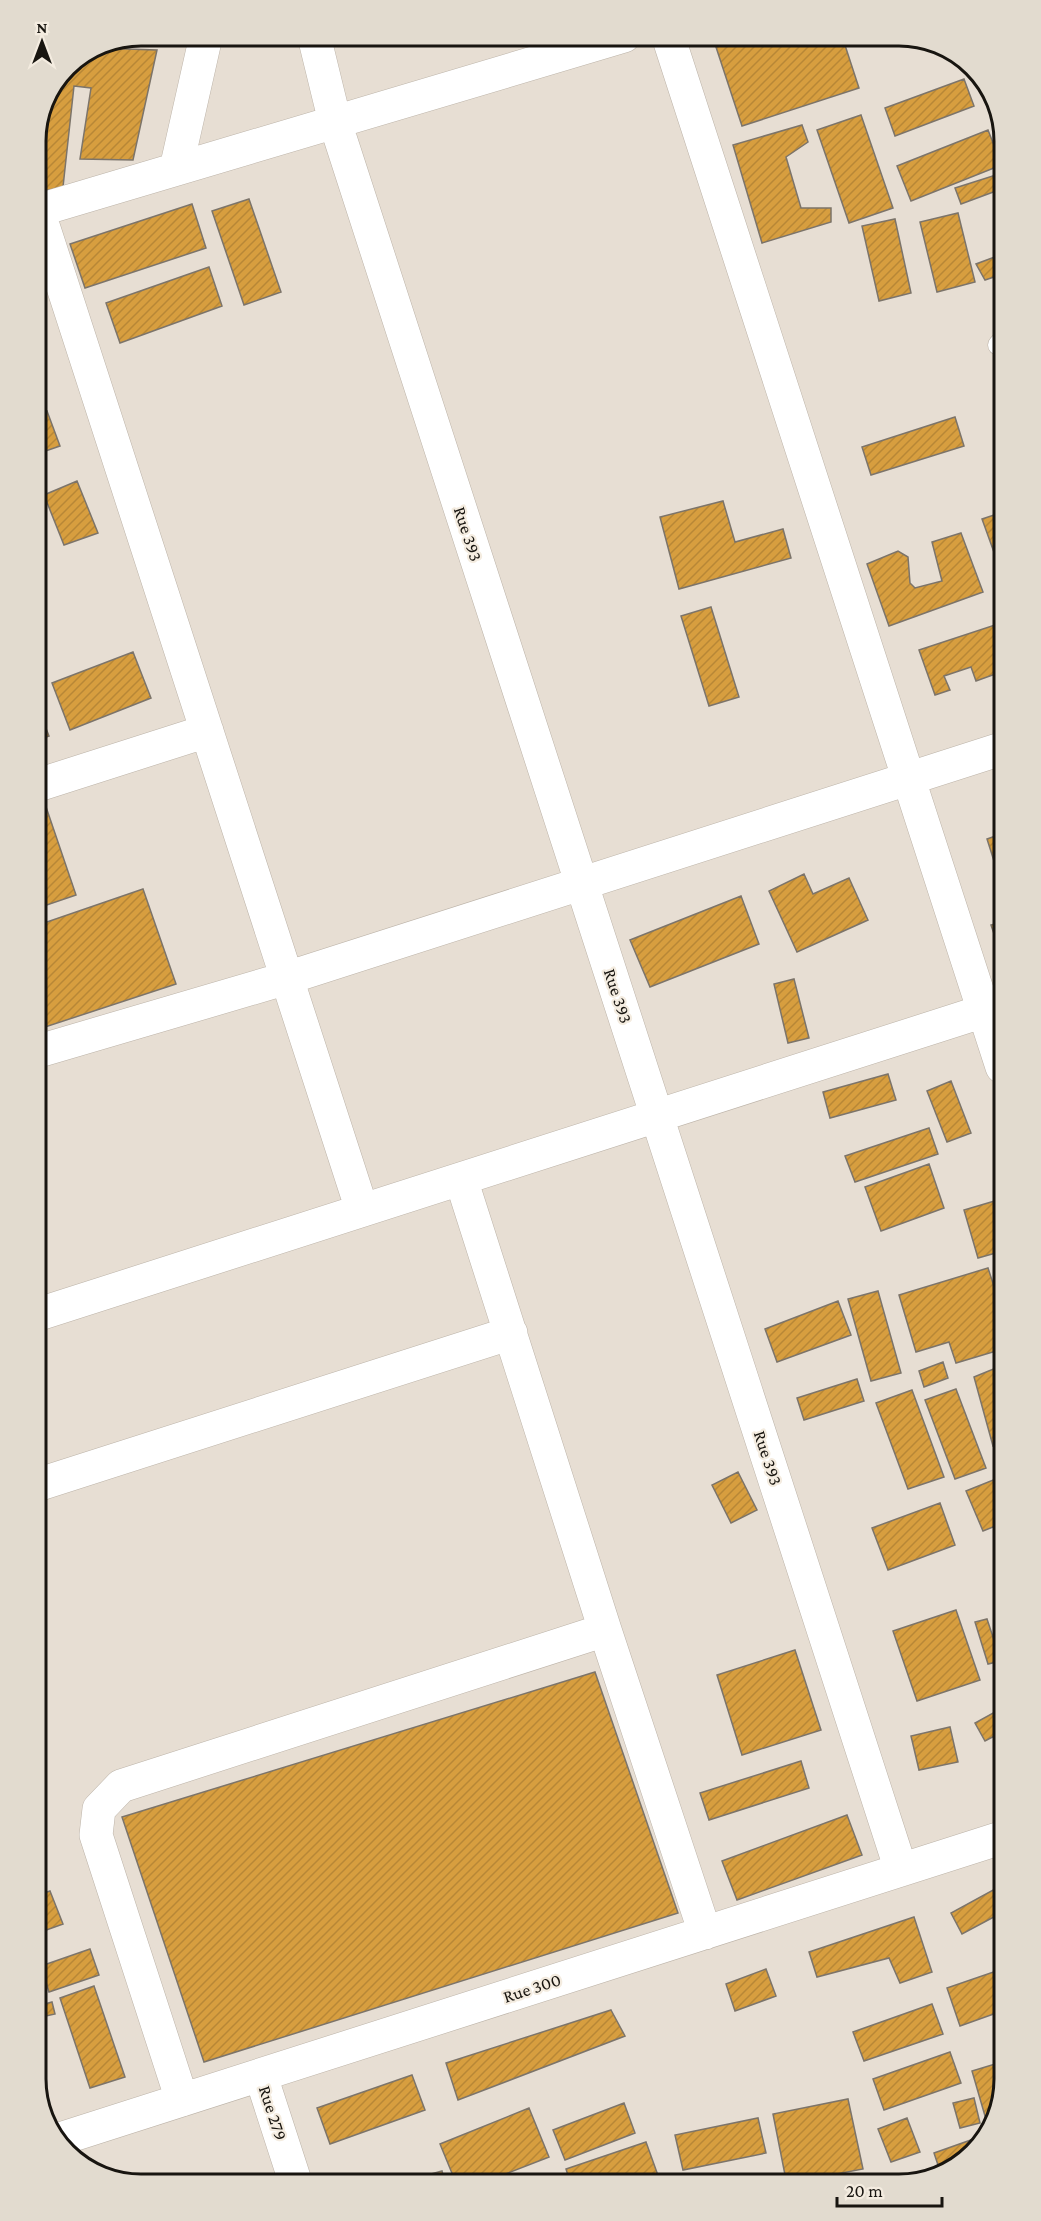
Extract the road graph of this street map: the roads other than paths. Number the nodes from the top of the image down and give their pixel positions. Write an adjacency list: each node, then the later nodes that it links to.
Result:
1 (204, 46): 6 (street)
2 (316, 46): 5 (street, Rue 393)
3 (588, 47): 5 (street)
4 (671, 47): 11 (street)
5 (335, 122): 6 (street); 13 (street, Rue 393)
6 (176, 169): 7 (street)
7 (47, 207)
8 (47, 240): 9 (street)
9 (207, 731): 12 (street); 14 (street)
10 (994, 751): 11 (street)
11 (908, 779): 13 (street); 15 (street)
12 (47, 782)
13 (582, 884): 14 (street); 18 (street, Rue 393)
14 (287, 978): 17 (street); 20 (street)
15 (984, 1011): 16 (street); 18 (street)
16 (994, 1042)
17 (47, 1049)
18 (657, 1116): 19 (street); 26 (street, Rue 393)
19 (461, 1179): 20 (street); 22 (street)
20 (362, 1210): 21 (street)
21 (46, 1312)
22 (511, 1333): 23 (street); 24 (street)
23 (46, 1482)
24 (606, 1630): 27 (street); 29 (street)
25 (994, 1840): 26 (street, Rue 300)
26 (902, 1870): 27 (street, Rue 300)
27 (705, 1932): 28 (street, Rue 300)
28 (261, 2076): 29 (street, Rue 300); 31 (street, Rue 279)
29 (182, 2100): 30 (street, Rue 300)
30 (66, 2137)
31 (293, 2174)

